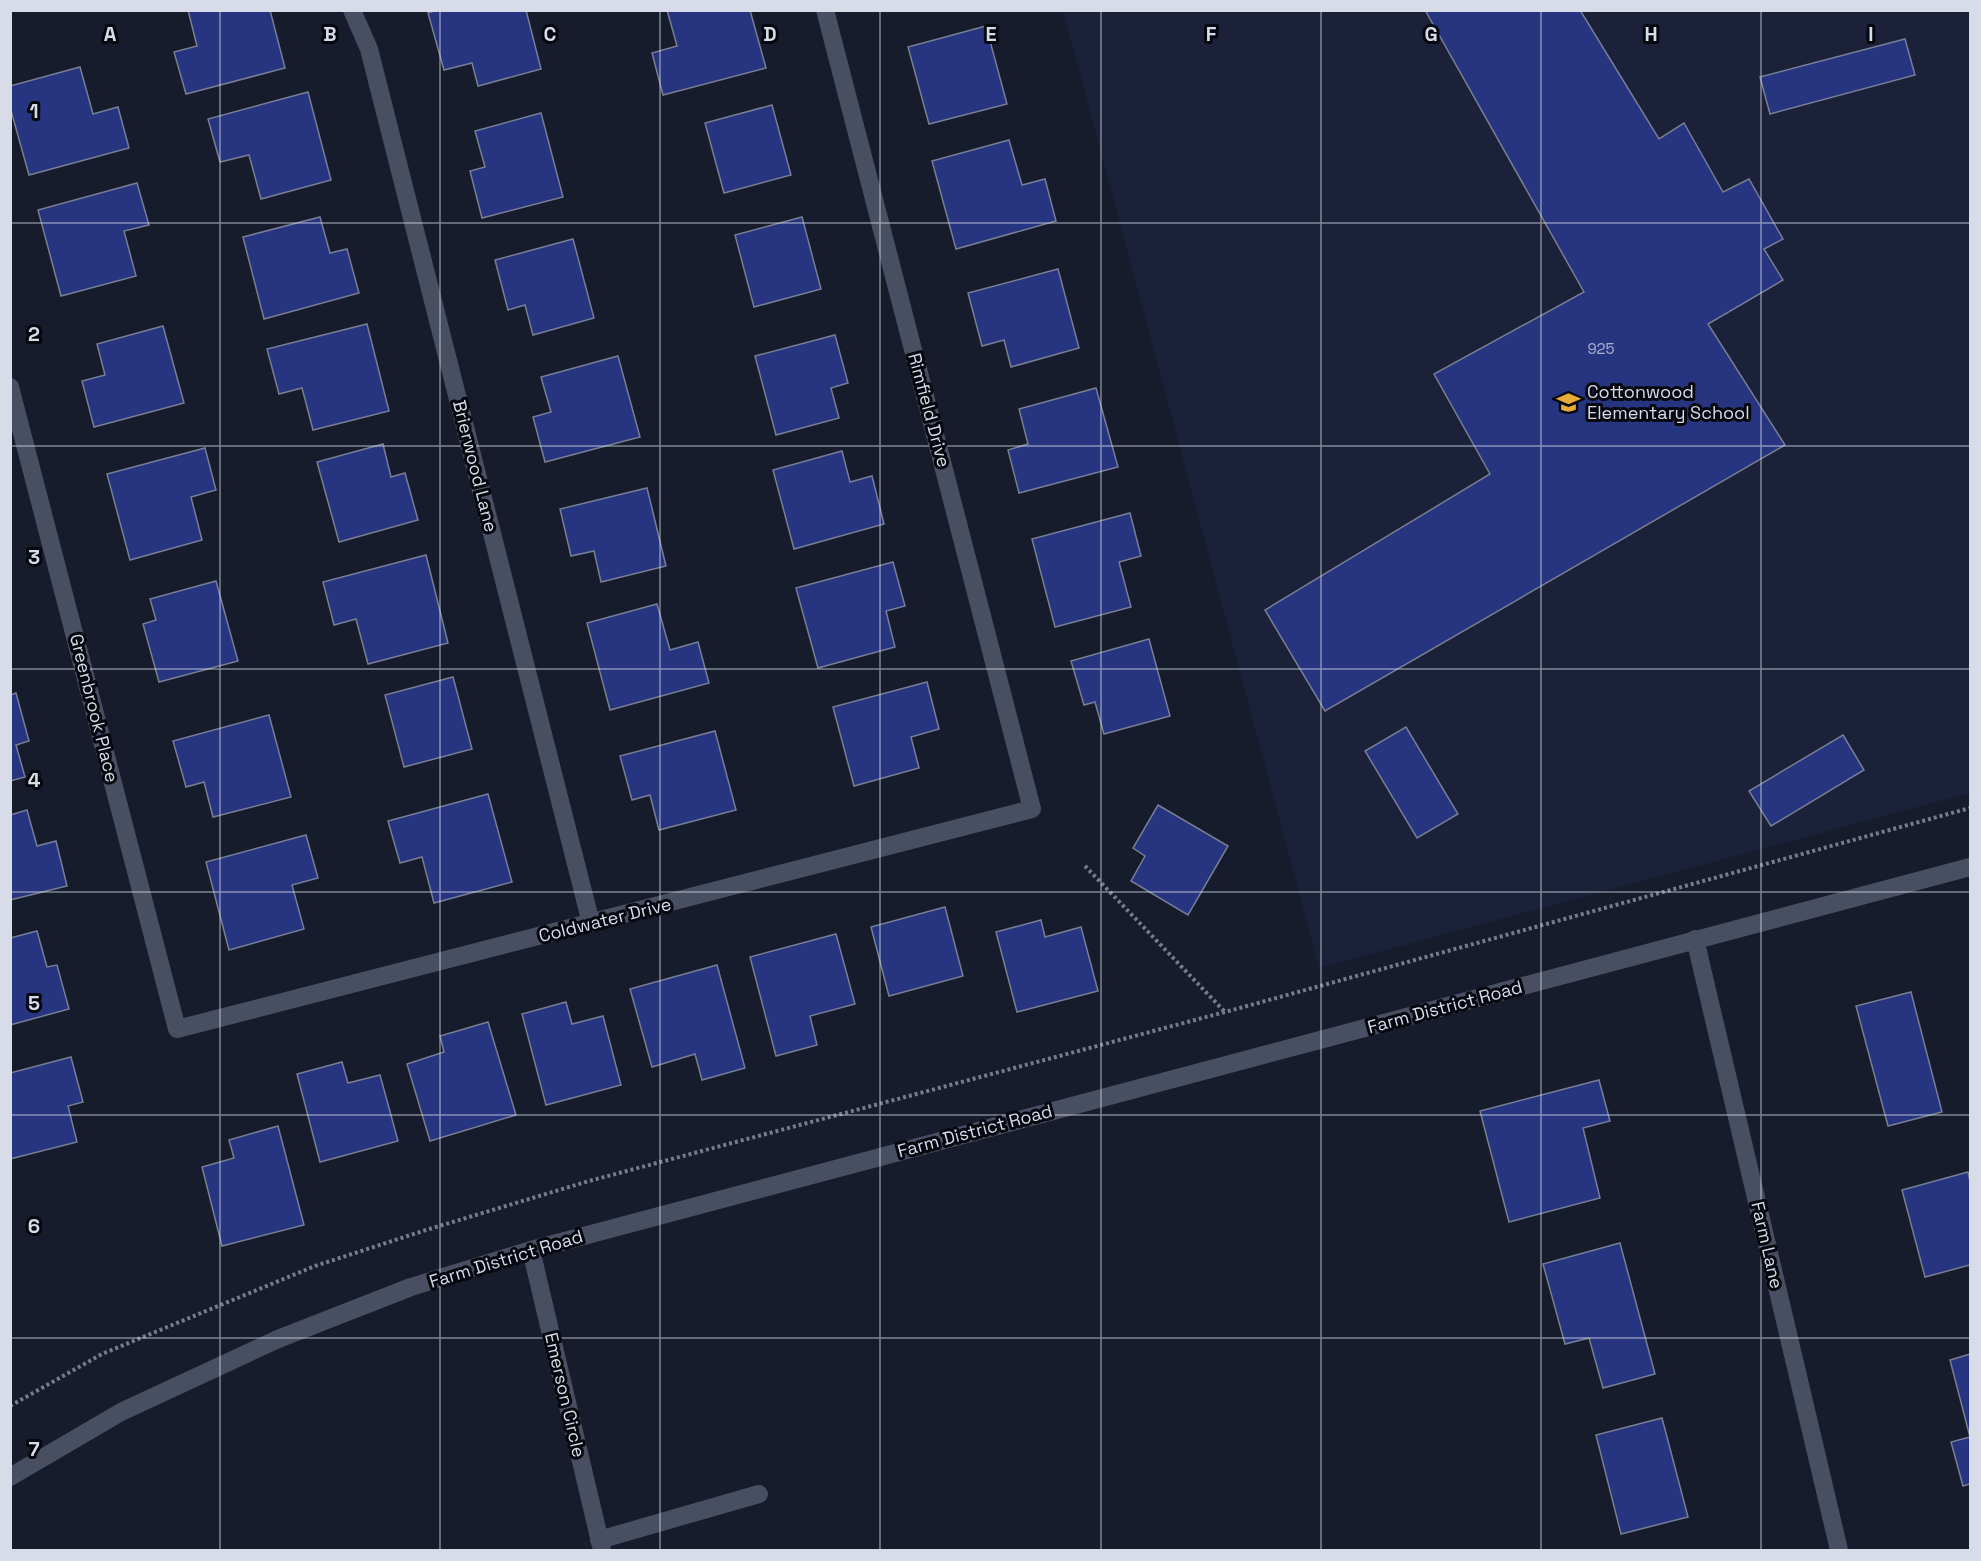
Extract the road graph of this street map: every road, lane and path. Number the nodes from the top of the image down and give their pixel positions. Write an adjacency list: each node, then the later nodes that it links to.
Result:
1 (352, 10): 8 (street, Brierwood Lane)
2 (825, 10): 5 (street, Rimfield Drive)
3 (10, 387): 11 (street, Greenbrook Place)
4 (1971, 808): 10 (path)
5 (1032, 809): 8 (street, Coldwater Drive)
6 (1085, 866): 10 (path)
7 (1971, 867): 9 (street, Farm District Road)
8 (591, 923): 11 (street, Coldwater Drive)
9 (1695, 939): 12 (street, Farm District Road); 17 (street, Farm Lane)
10 (1225, 1012): 13 (path)
11 (177, 1029)
12 (531, 1250): 14 (street, Farm District Road); 16 (street, Emerson Circle)
13 (10, 1406)
14 (10, 1478)
15 (759, 1494): 16 (street, Emerson Circle)
16 (601, 1545)
17 (1839, 1551)

